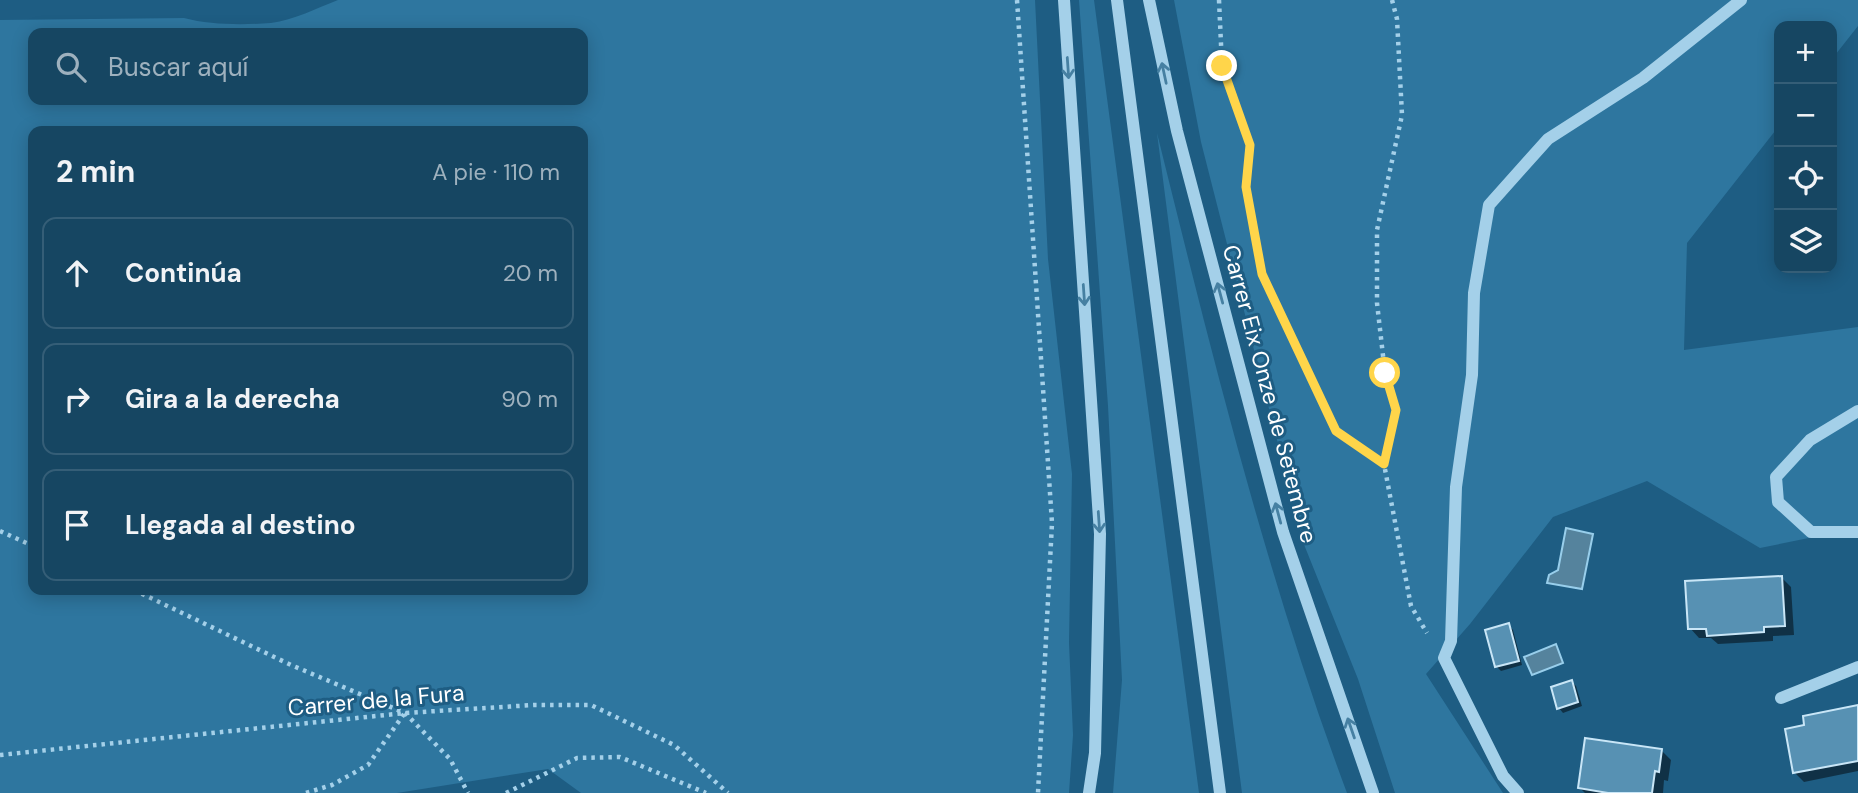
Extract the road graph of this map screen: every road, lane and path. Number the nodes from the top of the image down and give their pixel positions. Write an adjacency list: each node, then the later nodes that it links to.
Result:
1 (1017, 0): 24 (path)
2 (1064, 0): 25 (street, one-way to 25)
3 (1117, 0): 26 (street)
4 (1149, 0): 27 (street, Carrer Eix Onze de Setembre, one-way to 4)
5 (1219, 0): 9 (path)
6 (1392, 0): 9 (path)
7 (1741, 0): 14 (street)
8 (1858, 411): 11 (street)
9 (1384, 464): 14 (path)
10 (0, 531): 12 (path)
11 (1858, 532)
12 (28, 544)
13 (144, 595): 17 (path)
14 (1444, 658): 28 (street)
15 (1858, 667): 16 (street)
16 (1781, 698)
17 (405, 713): 18 (path, Carrer de la Fura); 19 (path); 20 (path); 23 (path, Carrer de la Fura)
18 (0, 755)
19 (306, 793)
20 (468, 793)
21 (506, 793): 22 (path)
22 (706, 793)
23 (728, 793)
24 (1038, 793)
25 (1089, 793)
26 (1220, 793)
27 (1373, 793)
28 (1518, 793)

